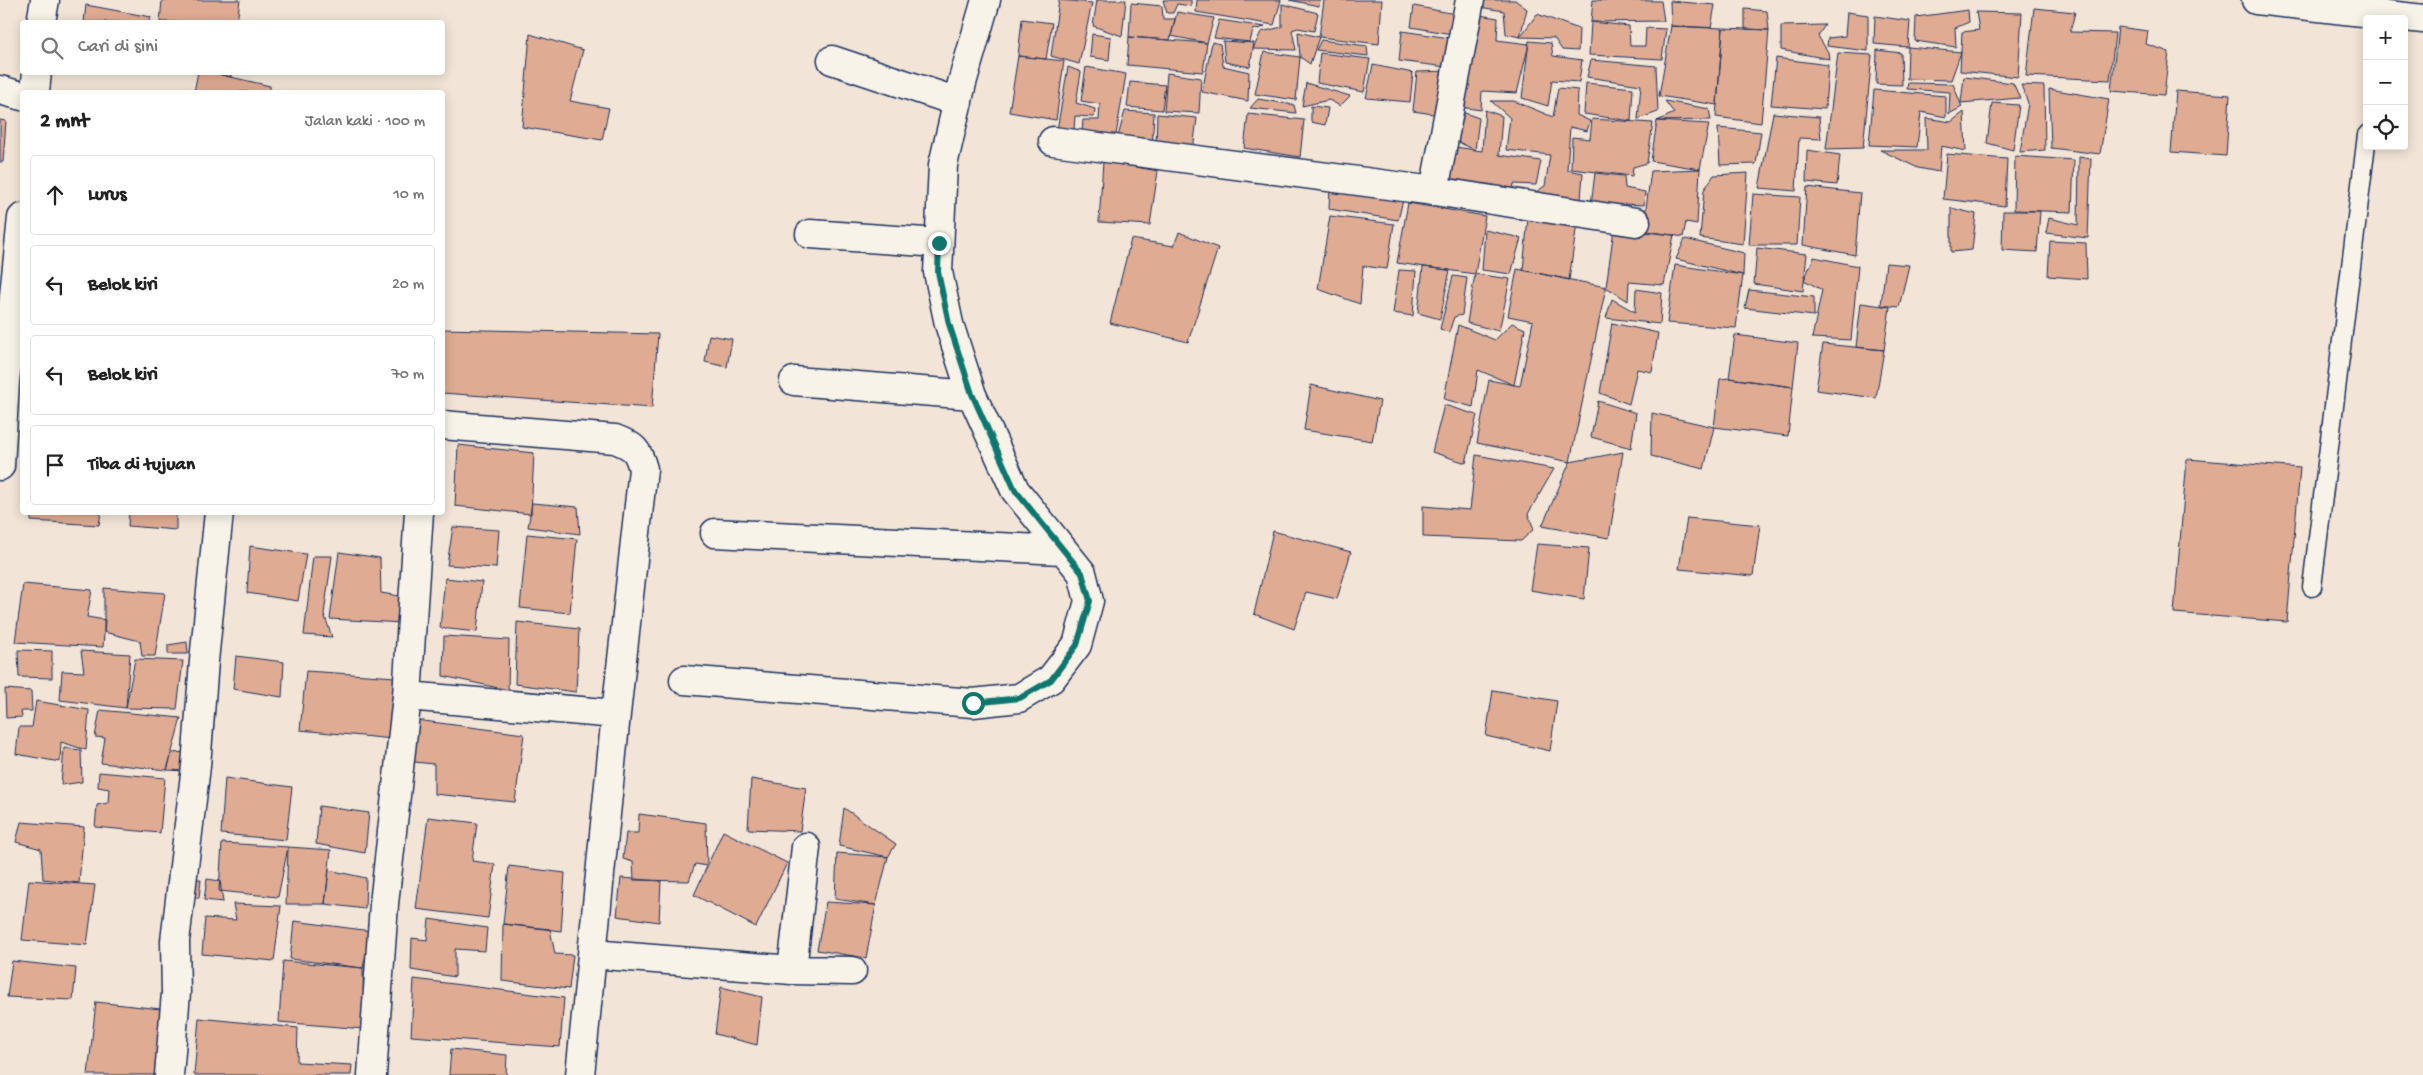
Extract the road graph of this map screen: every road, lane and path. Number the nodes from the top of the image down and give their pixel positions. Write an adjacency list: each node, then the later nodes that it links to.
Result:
1 (45, 0): 8 (street)
2 (986, 0): 14 (street)
3 (1470, 0): 17 (street)
4 (2256, 0): 5 (street)
5 (2366, 15)
6 (2408, 18): 7 (street)
7 (2423, 19)
8 (41, 20)
9 (832, 60): 14 (street)
10 (37, 75): 12 (street)
11 (0, 90): 13 (street)
12 (35, 90)
13 (20, 95)
14 (958, 102): 20 (street)
15 (1053, 141): 17 (street)
16 (2365, 150): 31 (lane)
17 (1434, 191): 18 (street)
18 (1636, 222)
19 (810, 234): 20 (street)
20 (939, 243): 24 (street)
21 (20, 259): 23 (street)
22 (794, 381): 24 (street)
23 (14, 383): 26 (street)
24 (972, 394): 30 (street)
25 (445, 425): 34 (street)
26 (0, 466)
27 (219, 515): 39 (street)
28 (419, 515): 33 (street)
29 (715, 533): 30 (street)
30 (1061, 550): 32 (street)
31 (2312, 587)
32 (684, 680)
33 (407, 696): 34 (street); 40 (street)
34 (616, 714): 36 (street)
35 (806, 846): 37 (street)
36 (592, 954): 37 (street); 41 (street)
37 (792, 970): 38 (street)
38 (852, 971)
39 (170, 1075)
40 (372, 1075)
41 (580, 1075)

